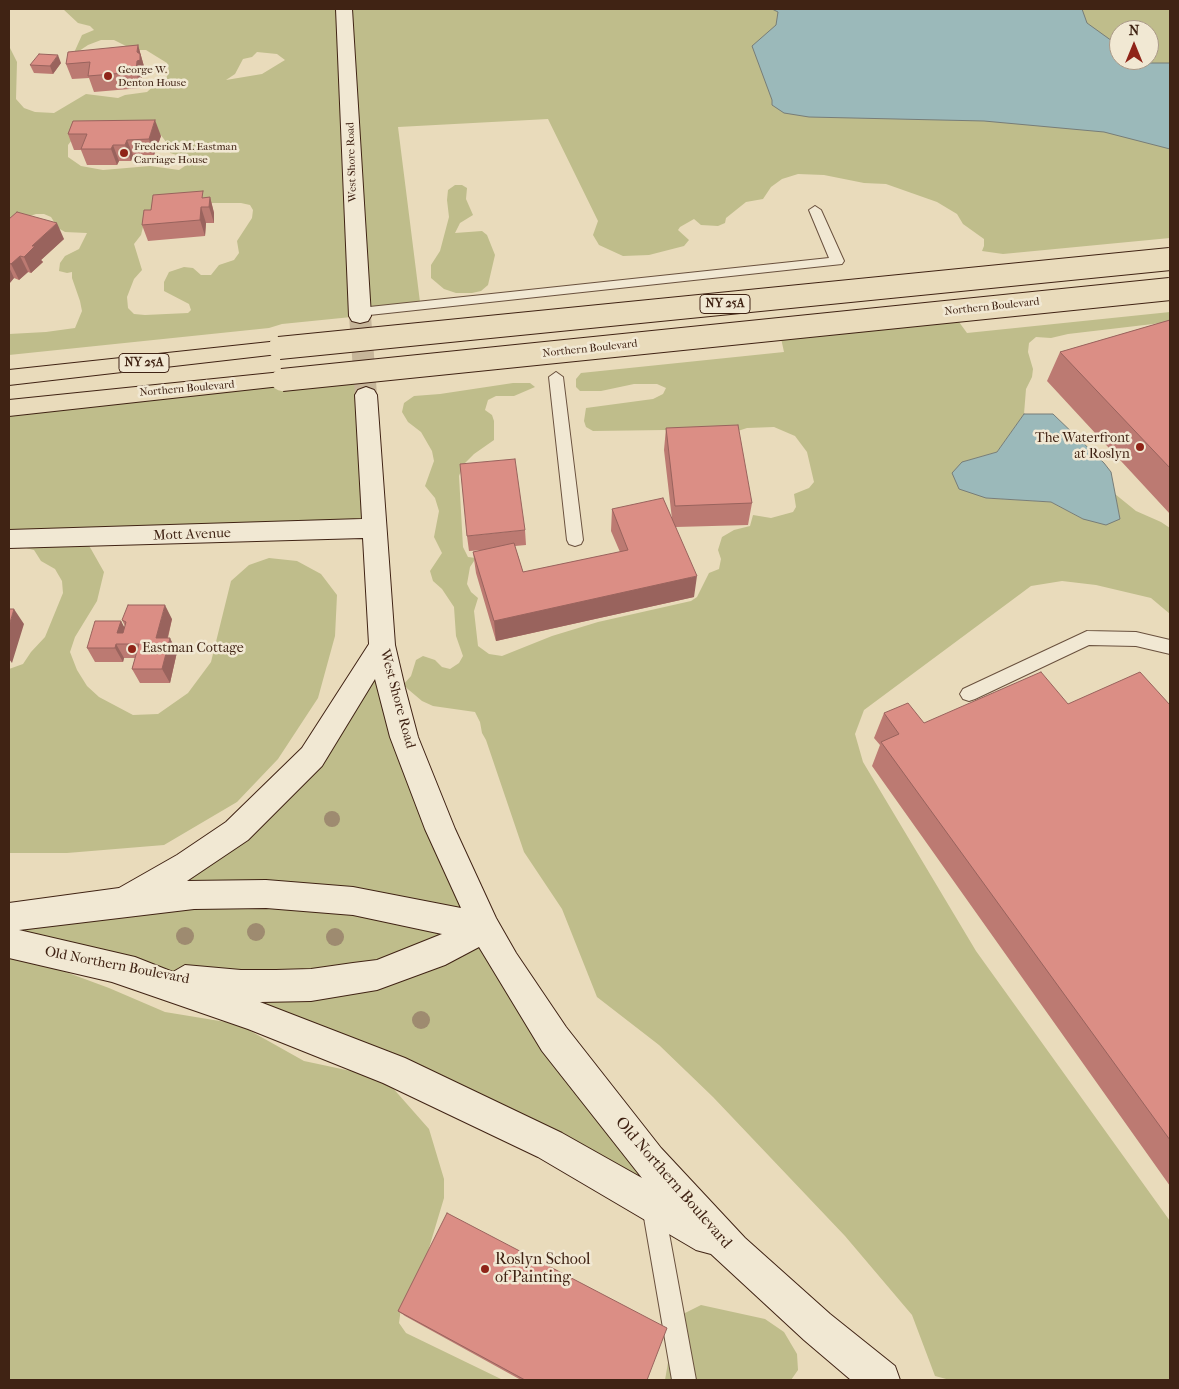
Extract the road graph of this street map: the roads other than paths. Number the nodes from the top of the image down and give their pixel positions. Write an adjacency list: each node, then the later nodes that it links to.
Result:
1 (344, 9): 5 (main road, West Shore Road)
2 (815, 210): 5 (lane)
3 (1170, 259): 7 (main road, NY 25A, bridge)
4 (1170, 289): 9 (main road, Northern Boulevard / NY 25A, bridge)
5 (360, 314)
6 (556, 377): 12 (lane)
7 (9, 378)
8 (366, 395): 10 (main road, West Shore Road)
9 (9, 408)
10 (374, 528): 11 (main road, Mott Avenue); 13 (main road, West Shore Road)
11 (9, 540)
12 (575, 540)
13 (382, 645): 16 (main road); 18 (main road, West Shore Road)
14 (1170, 647): 15 (lane)
15 (969, 694)
16 (122, 902): 17 (main road); 18 (main road)
17 (9, 917)
18 (485, 928): 20 (main road, Old Northern Boulevard); 22 (main road, Old Northern Boulevard)
19 (9, 943): 20 (main road, Old Northern Boulevard)
20 (118, 969): 21 (main road)
21 (653, 1206): 22 (main road); 23 (lane)
22 (732, 1251): 24 (main road, Old Northern Boulevard)
23 (684, 1380)
24 (882, 1380)

